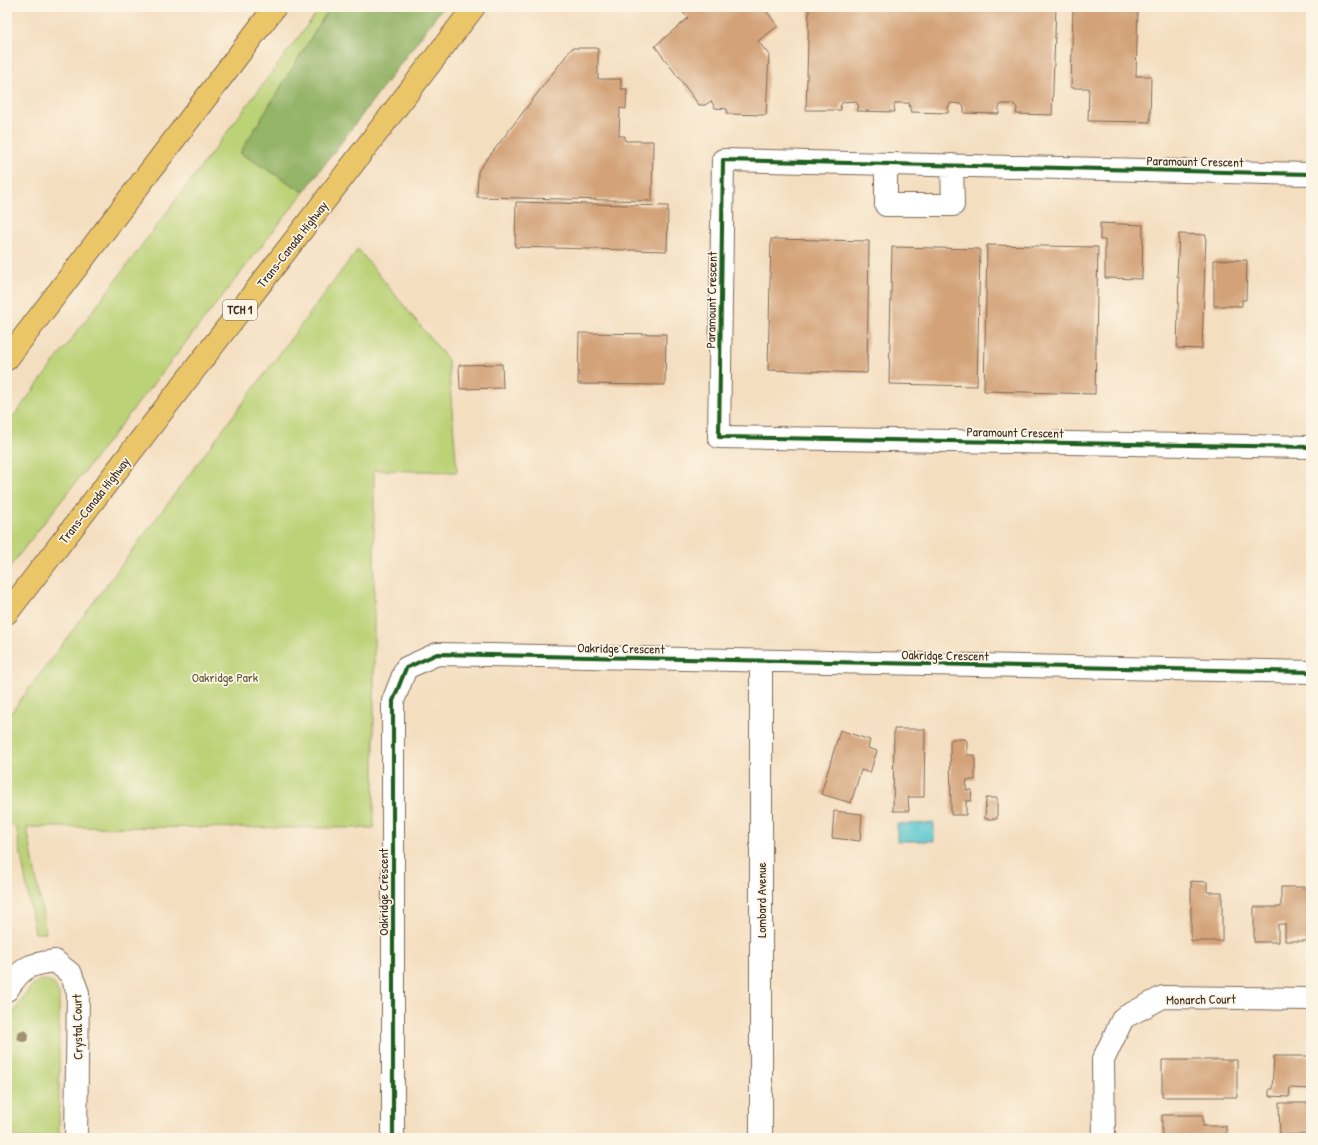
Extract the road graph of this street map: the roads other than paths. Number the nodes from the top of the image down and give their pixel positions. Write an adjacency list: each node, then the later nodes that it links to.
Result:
1 (275, 7): 6 (highway)
2 (474, 7): 8 (highway, Trans-Canada Highway / TCH 1)
3 (886, 164): 4 (street, Paramount Crescent); 4 (street); 7 (street, Paramount Crescent)
4 (952, 165): 5 (street, Paramount Crescent)
5 (1311, 174)
6 (7, 359)
7 (1311, 447)
8 (7, 613)
9 (760, 661): 10 (street, Oakridge Crescent); 14 (street, Oakridge Crescent); 15 (street, Lombard Avenue)
10 (1311, 672)
11 (7, 990): 13 (street, Crystal Court)
12 (1311, 998): 16 (street, Monarch Court)
13 (76, 1138)
14 (393, 1138)
15 (761, 1138)
16 (1104, 1138)

